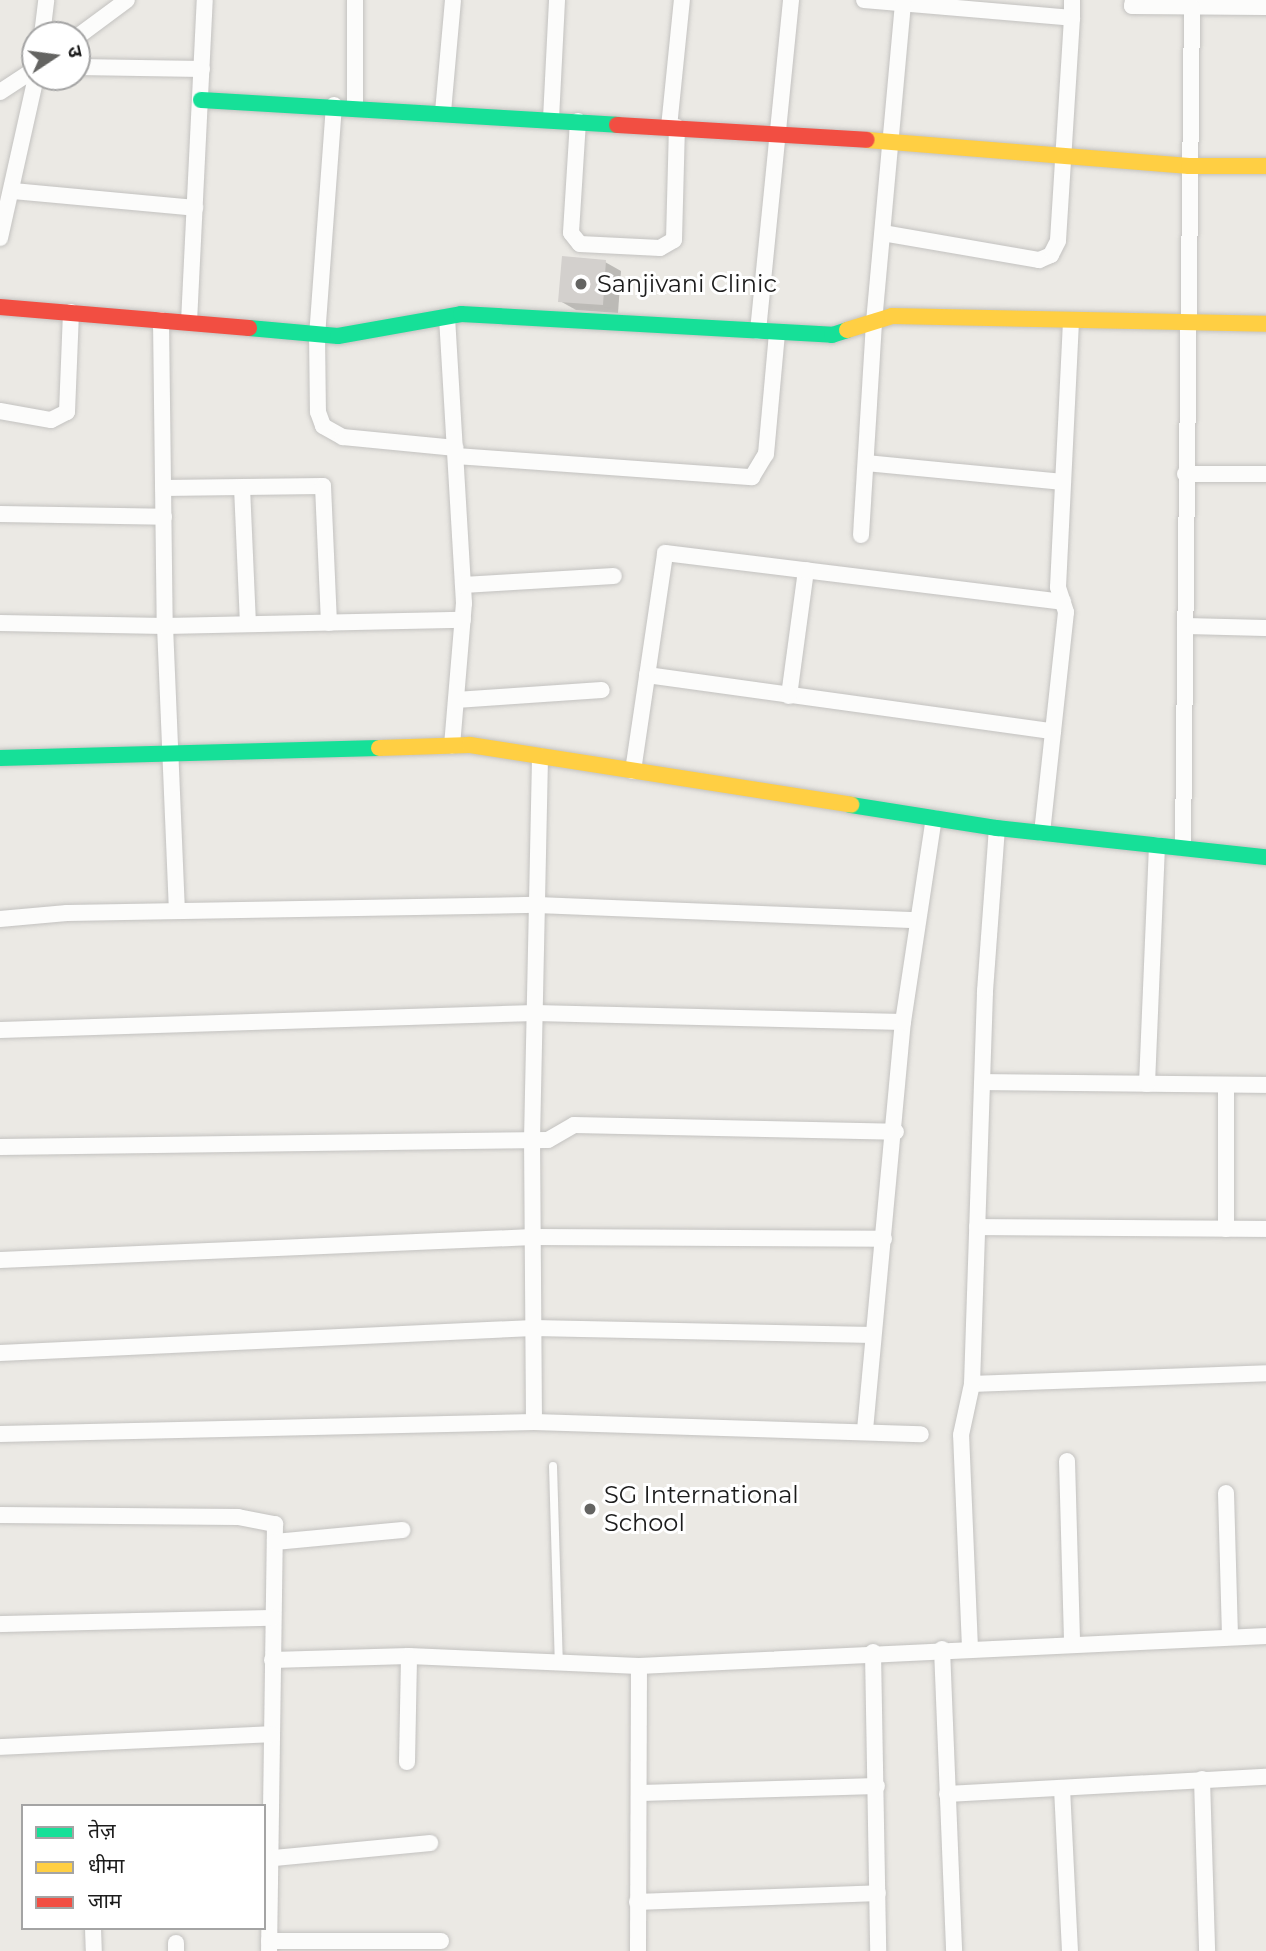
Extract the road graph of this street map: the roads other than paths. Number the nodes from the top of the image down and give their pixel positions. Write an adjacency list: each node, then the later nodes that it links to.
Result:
1 (46, 0): 16 (street)
2 (127, 0): 17 (street)
3 (205, 0): 19 (street)
4 (355, 0): 25 (street)
5 (453, 0): 26 (street)
6 (557, 0): 27 (street)
7 (682, 0): 29 (street)
8 (791, 0): 30 (street)
9 (864, 0): 12 (street)
10 (1072, 0): 15 (street)
11 (1133, 0): 13 (street)
12 (903, 4): 15 (street); 31 (street)
13 (1192, 7): 14 (street); 33 (street)
14 (1266, 7)
15 (1072, 18): 32 (street)
16 (44, 21)
17 (91, 27)
18 (91, 67): 19 (street)
19 (202, 69): 23 (street)
20 (21, 78): 22 (street)
21 (33, 91): 35 (street)
22 (0, 92)
23 (201, 100): 24 (street); 36 (street)
24 (334, 105): 25 (street); 50 (street)
25 (355, 107): 26 (street)
26 (443, 113): 27 (street)
27 (551, 119): 28 (street)
28 (578, 121): 29 (street); 29 (street)
29 (673, 127): 30 (street)
30 (778, 134): 31 (street); 48 (street)
31 (892, 141): 32 (street); 37 (street)
32 (1062, 155): 33 (street); 37 (street)
33 (1189, 166): 34 (street); 46 (street)
34 (1266, 166)
35 (13, 191): 36 (street); 38 (street)
36 (195, 208): 44 (street)
37 (883, 233): 45 (street)
38 (0, 238)
39 (0, 307): 40 (street)
40 (71, 312): 42 (street); 51 (street)
41 (447, 317): 48 (street); 50 (street); 52 (street)
42 (161, 320): 44 (street); 58 (street)
43 (1071, 320): 45 (street); 46 (street); 56 (street)
44 (189, 322): 50 (street)
45 (874, 322): 49 (street); 53 (street)
46 (1186, 323): 47 (street); 54 (street)
47 (1266, 324)
48 (758, 331): 49 (street)
49 (777, 332): 52 (street)
50 (317, 334): 52 (street)
51 (0, 411)
52 (455, 452): 64 (street)
53 (866, 463): 56 (street); 61 (street)
54 (1185, 474): 55 (street); 71 (street)
55 (1266, 474)
56 (1063, 482): 65 (street)
57 (242, 487): 58 (street); 68 (street); 69 (street)
58 (163, 488): 60 (street)
59 (0, 514): 60 (street)
60 (164, 517): 70 (street)
61 (862, 534)
62 (806, 570): 65 (street); 73 (street); 75 (street)
63 (614, 576): 64 (street)
64 (463, 585): 66 (street)
65 (1063, 602): 77 (street)
66 (463, 620): 68 (street); 76 (street)
67 (0, 623): 70 (street)
68 (328, 623): 69 (street)
69 (248, 624): 70 (street)
70 (166, 626): 79 (street)
71 (1185, 626): 72 (street); 87 (street)
72 (1266, 628)
73 (647, 675): 75 (street); 82 (street)
74 (602, 690): 76 (street)
75 (789, 696): 77 (street)
76 (456, 700): 78 (street)
77 (1053, 731): 85 (street)
78 (452, 745): 79 (street); 80 (street)
79 (171, 754): 81 (street); 90 (street)
80 (540, 756): 82 (street); 89 (street)
81 (0, 758)
82 (633, 771): 83 (street)
83 (934, 818): 84 (street); 92 (street)
84 (997, 828): 85 (street); 96 (street)
85 (1042, 833): 86 (street)
86 (1157, 845): 87 (street); 97 (street)
87 (1183, 848): 88 (street)
88 (1266, 857)
89 (537, 905): 90 (street); 92 (street); 93 (street)
90 (177, 911): 91 (street)
91 (0, 919)
92 (917, 920): 94 (street)
93 (535, 1013): 94 (street); 95 (street); 101 (street)
94 (903, 1022): 100 (street)
95 (0, 1031)
96 (984, 1082): 97 (street); 103 (street)
97 (1147, 1084): 98 (street)
98 (1226, 1085): 99 (street); 105 (street)
99 (1266, 1085)
100 (896, 1132): 101 (street); 107 (street)
101 (532, 1140): 102 (street); 106 (street)
102 (0, 1147)
103 (978, 1227): 105 (street); 113 (street)
104 (1266, 1228): 105 (street)
105 (1226, 1229)
106 (533, 1237): 107 (street); 108 (street); 109 (street)
107 (884, 1239): 110 (street)
108 (0, 1260)
109 (533, 1328): 110 (street); 111 (street); 114 (street)
110 (873, 1335): 115 (street)
111 (0, 1353)
112 (1266, 1373): 113 (street)
113 (972, 1384): 129 (street)
114 (534, 1422): 115 (street); 116 (street)
115 (865, 1430): 117 (street)
116 (0, 1434)
117 (921, 1434)
118 (1068, 1461): 128 (street)
119 (553, 1466): 134 (lane)
120 (1226, 1493): 127 (street)
121 (0, 1515): 123 (street)
122 (402, 1531): 123 (street)
123 (275, 1542): 124 (street)
124 (273, 1618): 125 (street); 133 (street)
125 (0, 1624)
126 (1266, 1636): 127 (street)
127 (1230, 1637): 128 (street)
128 (1072, 1644): 129 (street)
129 (970, 1648): 130 (street)
130 (942, 1650): 131 (street); 144 (street)
131 (873, 1652): 135 (street); 141 (street)
132 (409, 1656): 133 (street); 134 (street); 138 (street)
133 (272, 1660): 136 (street)
134 (559, 1664): 135 (street)
135 (639, 1666): 143 (street)
136 (272, 1734): 137 (street); 146 (street)
137 (0, 1747)
138 (407, 1762)
139 (1266, 1777): 140 (street)
140 (1202, 1779): 142 (street); 157 (street)
141 (877, 1786): 143 (street); 147 (street)
142 (1062, 1787): 144 (street); 156 (street)
143 (641, 1793): 148 (street)
144 (947, 1794): 155 (street)
145 (430, 1843): 146 (street)
146 (267, 1859): 151 (street)
147 (878, 1893): 148 (street); 154 (street)
148 (637, 1902): 153 (street)
149 (93, 1930): 152 (street)
150 (440, 1941): 151 (street)
151 (269, 1946)
152 (94, 1951)
153 (638, 1951)
154 (878, 1951)
155 (954, 1951)
156 (1070, 1951)
157 (1207, 1951)

